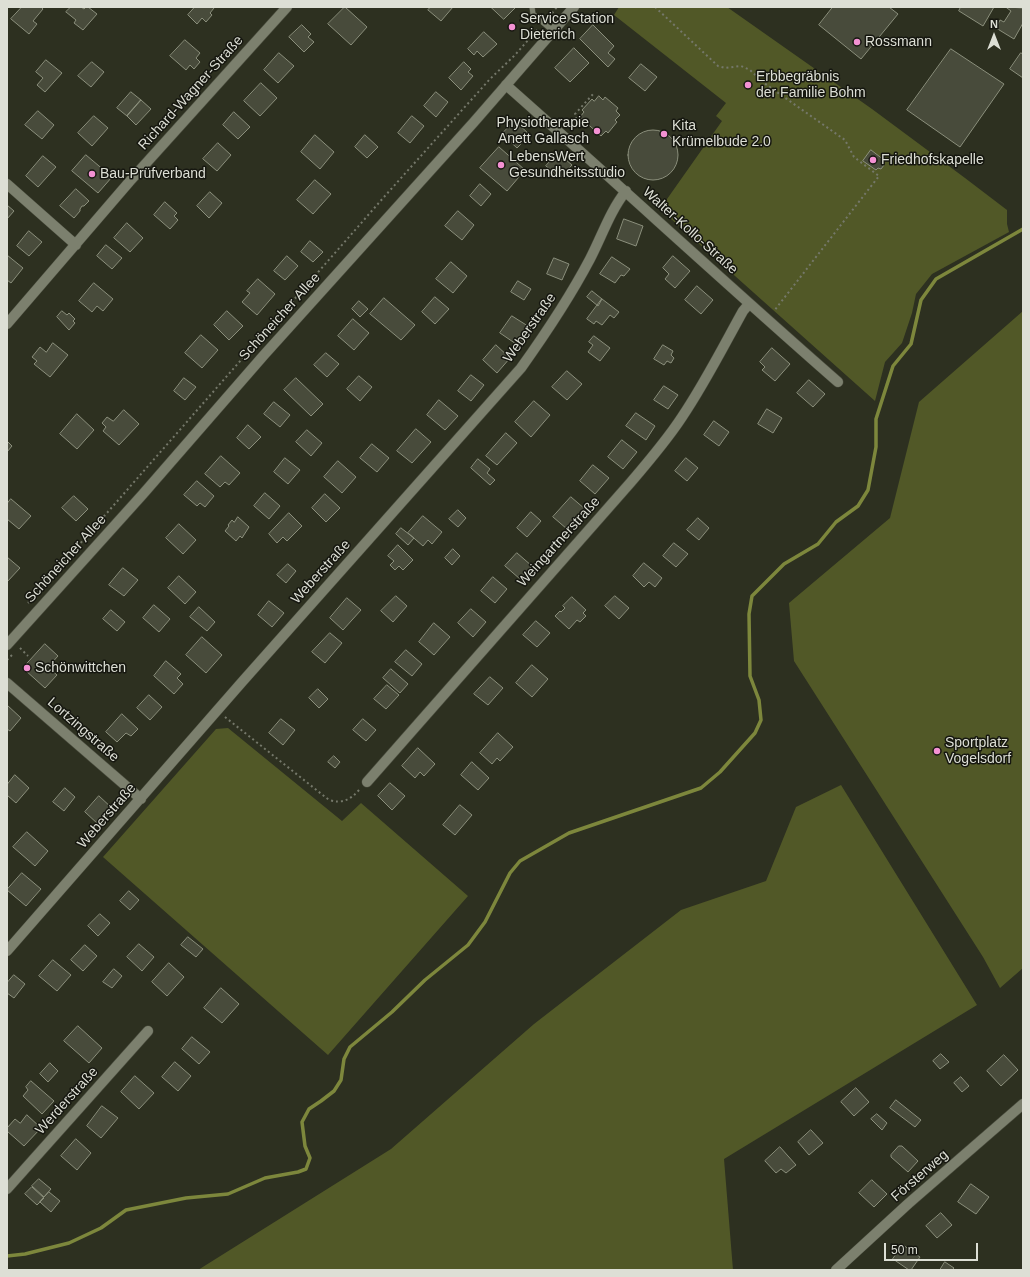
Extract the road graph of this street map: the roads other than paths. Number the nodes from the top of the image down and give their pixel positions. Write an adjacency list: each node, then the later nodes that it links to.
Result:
1 (286, 7): 8 (street, Richard-Wagner-Straße)
2 (532, 7): 4 (lane)
3 (574, 7): 4 (street, Schöneicher Allee)
4 (553, 31): 5 (street, Schöneicher Allee)
5 (506, 85): 7 (street, Walter-Kollo-Straße); 12 (street, Schöneicher Allee)
6 (7, 184): 8 (street)
7 (626, 191): 9 (street, Walter-Kollo-Straße); 15 (street, Weberstraße)
8 (76, 244): 10 (street, Richard-Wagner-Straße)
9 (749, 304): 11 (street, Walter-Kollo-Straße); 14 (street, Weingartnerstraße)
10 (7, 324)
11 (838, 382)
12 (7, 645)
13 (7, 682): 15 (street, Lortzingstraße)
14 (367, 782)
15 (141, 799): 16 (street, Weberstraße)
16 (7, 951)
17 (148, 1031): 19 (street, Werderstraße)
18 (1023, 1104): 20 (street, Försterweg)
19 (7, 1189)
20 (840, 1269)

